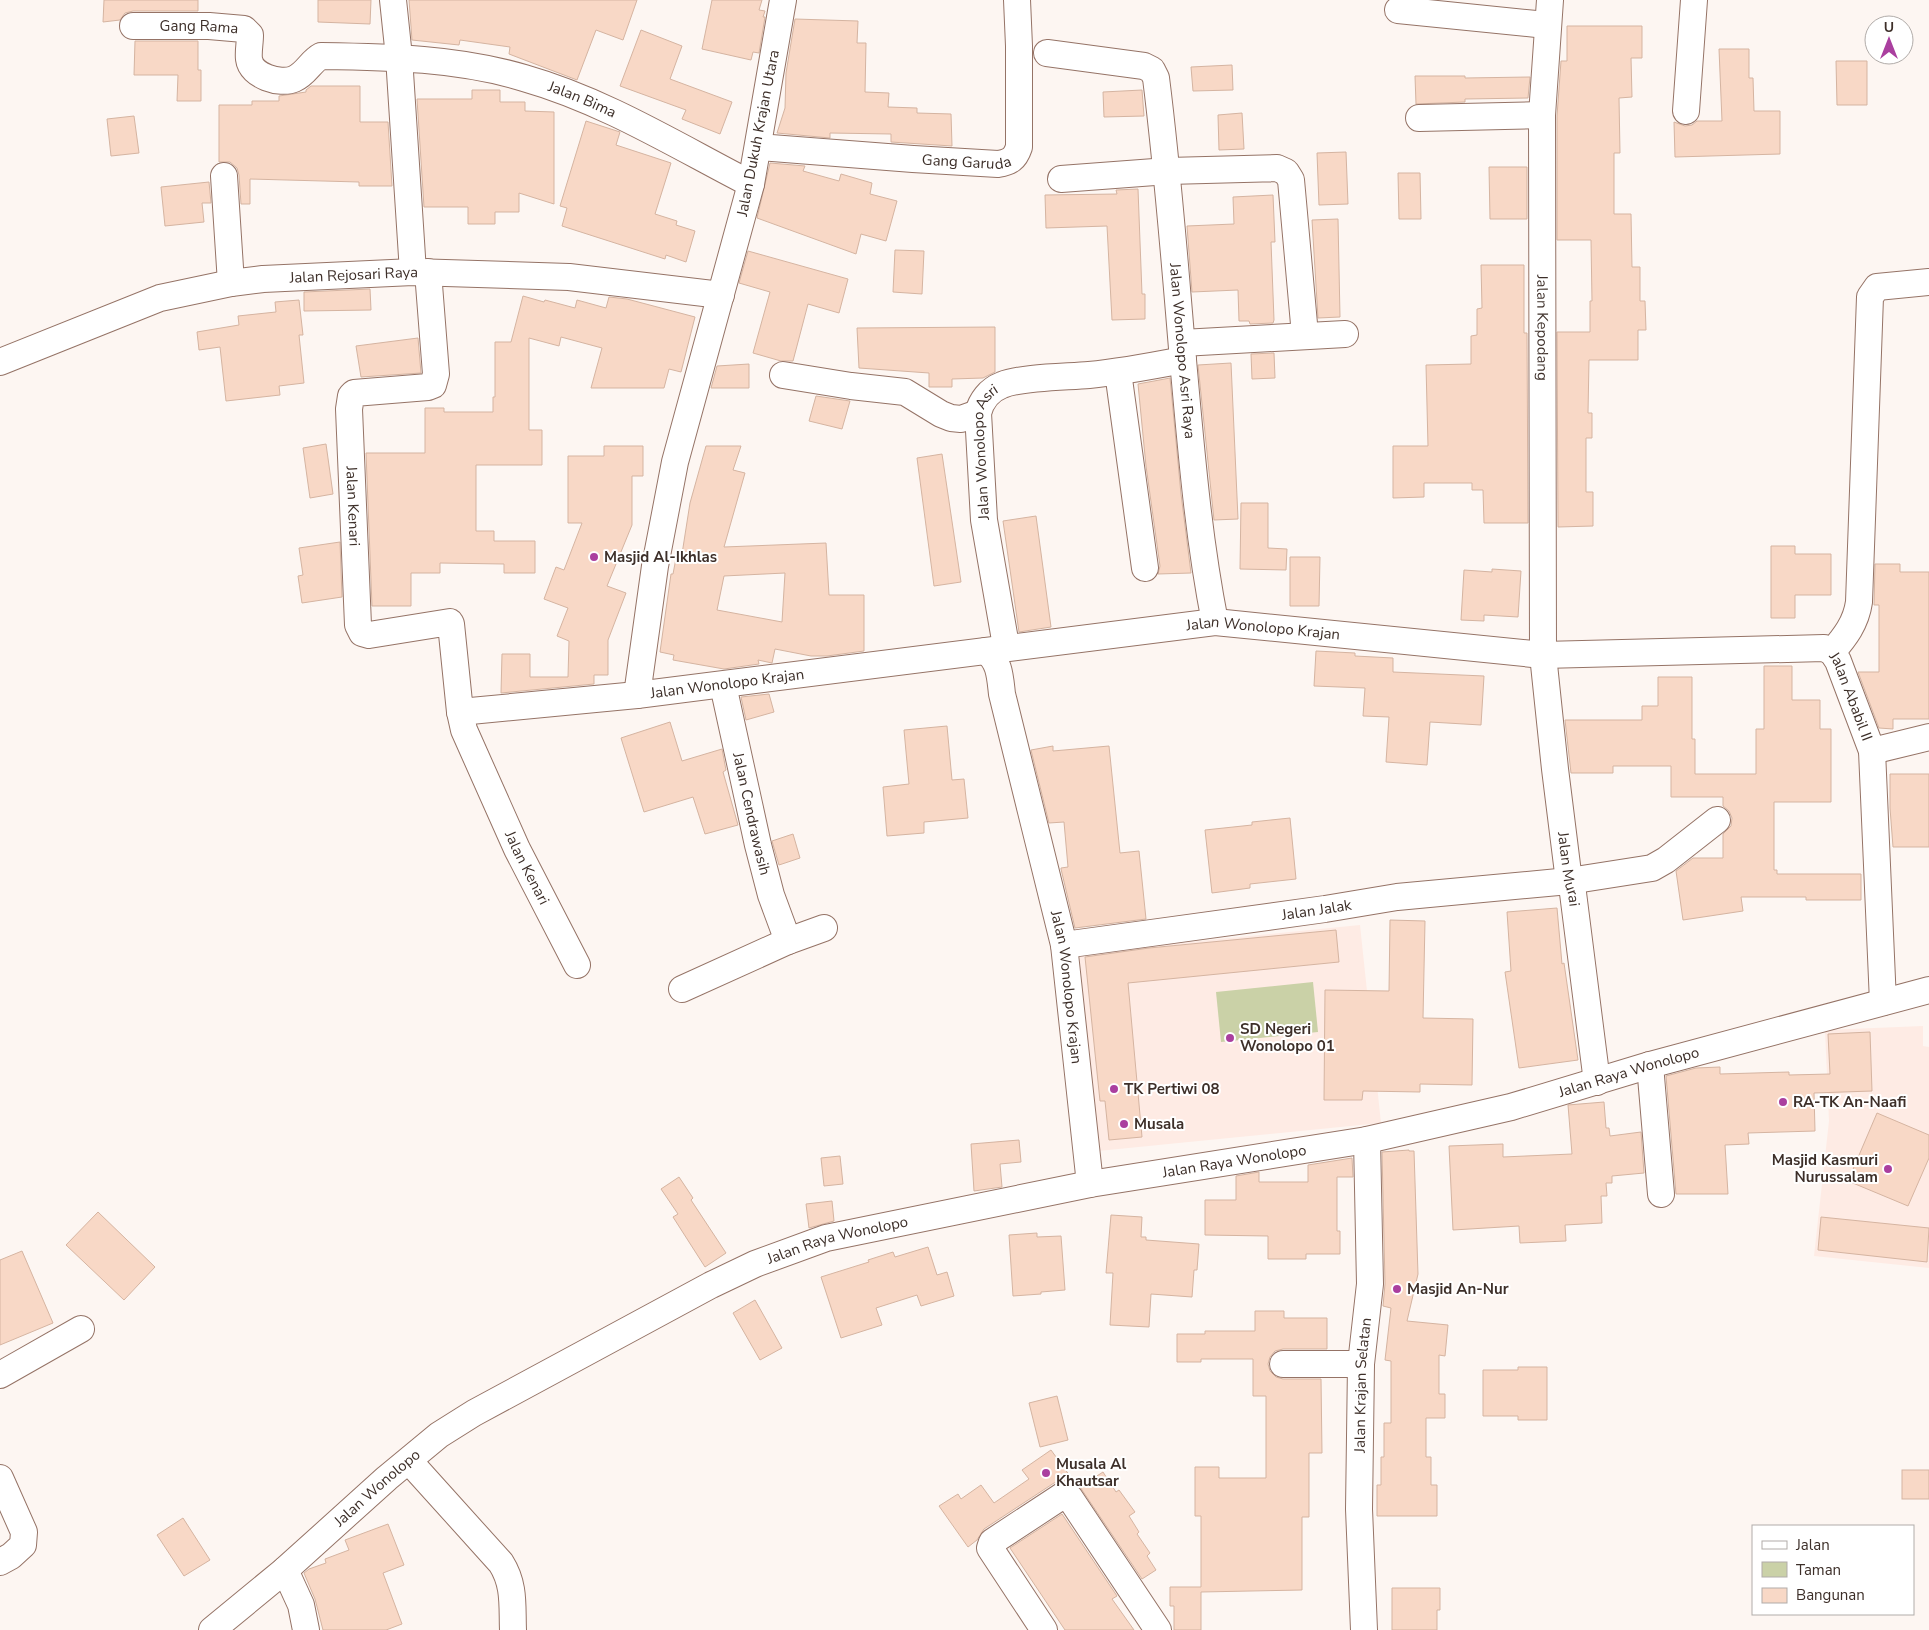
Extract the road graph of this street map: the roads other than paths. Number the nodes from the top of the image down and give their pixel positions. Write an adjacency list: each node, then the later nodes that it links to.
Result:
1 (393, 0): 9 (street)
2 (783, 0): 13 (street, Jalan Dukuh Krajan Utara)
3 (1018, 0): 13 (street, Gang Garuda)
4 (1694, 0): 10 (street)
5 (1398, 10): 6 (street)
6 (1548, 12): 11 (street, Jalan Kepodang)
7 (133, 26): 9 (street, Gang Rama)
8 (1047, 53): 14 (street, Jalan Wonolopo Asri Raya)
9 (399, 57): 17 (street, Jalan Bima); 18 (street)
10 (1686, 111)
11 (1542, 115): 12 (street); 33 (street, Jalan Kepodang)
12 (1419, 118)
13 (758, 147): 17 (street, Jalan Dukuh Krajan Utara)
14 (1168, 171): 16 (street); 23 (street); 24 (street, Jalan Wonolopo Asri Raya)
15 (224, 176): 20 (street)
16 (1061, 179)
17 (751, 184): 21 (street, Jalan Dukuh Krajan Utara)
18 (421, 272): 20 (street, Jalan Rejosari Raya); 21 (street, Jalan Rejosari Raya); 36 (street, Jalan Kenari)
19 (1929, 282): 32 (street)
20 (231, 283): 25 (street, Jalan Rejosari Raya)
21 (721, 295): 35 (street, Jalan Wonolopo Krajan)
22 (1345, 334): 23 (street, Jalan Wonolopo Asri)
23 (1305, 335): 24 (street, Jalan Wonolopo Asri)
24 (1183, 351): 26 (street, Jalan Wonolopo Asri); 30 (street, Jalan Wonolopo Asri Raya)
25 (0, 362)
26 (1118, 372): 28 (street, Jalan Wonolopo Asri); 29 (street)
27 (783, 375): 28 (street)
28 (978, 413): 31 (street, Jalan Wonolopo Asri)
29 (1145, 568)
30 (1215, 622): 31 (street, Jalan Wonolopo Krajan); 33 (street, Jalan Wonolopo Krajan)
31 (994, 649): 34 (street, Jalan Wonolopo Krajan); 43 (street, Jalan Wonolopo Krajan)
32 (1832, 652): 33 (street, Jalan Ababil II); 38 (street, Jalan Ababil II)
33 (1543, 655): 40 (street, Jalan Murai)
34 (723, 684): 35 (street, Jalan Wonolopo Krajan); 42 (street, Jalan Cendrawasih)
35 (636, 695): 36 (street)
36 (460, 712): 44 (street, Jalan Kenari)
37 (1929, 737): 38 (street)
38 (1872, 751): 47 (street, Jalan Ababil II)
39 (1717, 820): 40 (street, Jalan Jalak)
40 (1569, 881): 43 (street, Jalan Jalak); 49 (street, Jalan Murai)
41 (824, 928): 42 (street)
42 (788, 941): 45 (street)
43 (1064, 945): 51 (street, Jalan Wonolopo Krajan)
44 (577, 965)
45 (682, 989)
46 (1929, 990): 47 (street, Jalan Raya Wonolopo)
47 (1883, 1002): 48 (street, Jalan Raya Wonolopo)
48 (1650, 1065): 49 (street, Jalan Raya Wonolopo); 52 (street)
49 (1597, 1082): 50 (street, Jalan Raya Wonolopo)
50 (1367, 1140): 51 (street, Jalan Raya Wonolopo); 55 (street, Jalan Krajan Selatan)
51 (1090, 1184): 56 (street, Jalan Raya Wonolopo)
52 (1661, 1194)
53 (81, 1329): 57 (street)
54 (1283, 1364): 55 (street)
55 (1361, 1364): 67 (street, Jalan Krajan Selatan)
56 (556, 1369): 58 (street, Jalan Wonolopo)
57 (0, 1375)
58 (409, 1461): 61 (street, Jalan Wonolopo); 64 (street)
59 (0, 1478): 60 (street)
60 (0, 1562)
61 (286, 1570): 62 (street, Jalan Wonolopo); 63 (street)
62 (212, 1630)
63 (306, 1630)
64 (513, 1630)
65 (1044, 1630): 66 (street)
66 (1158, 1630)
67 (1364, 1630)

